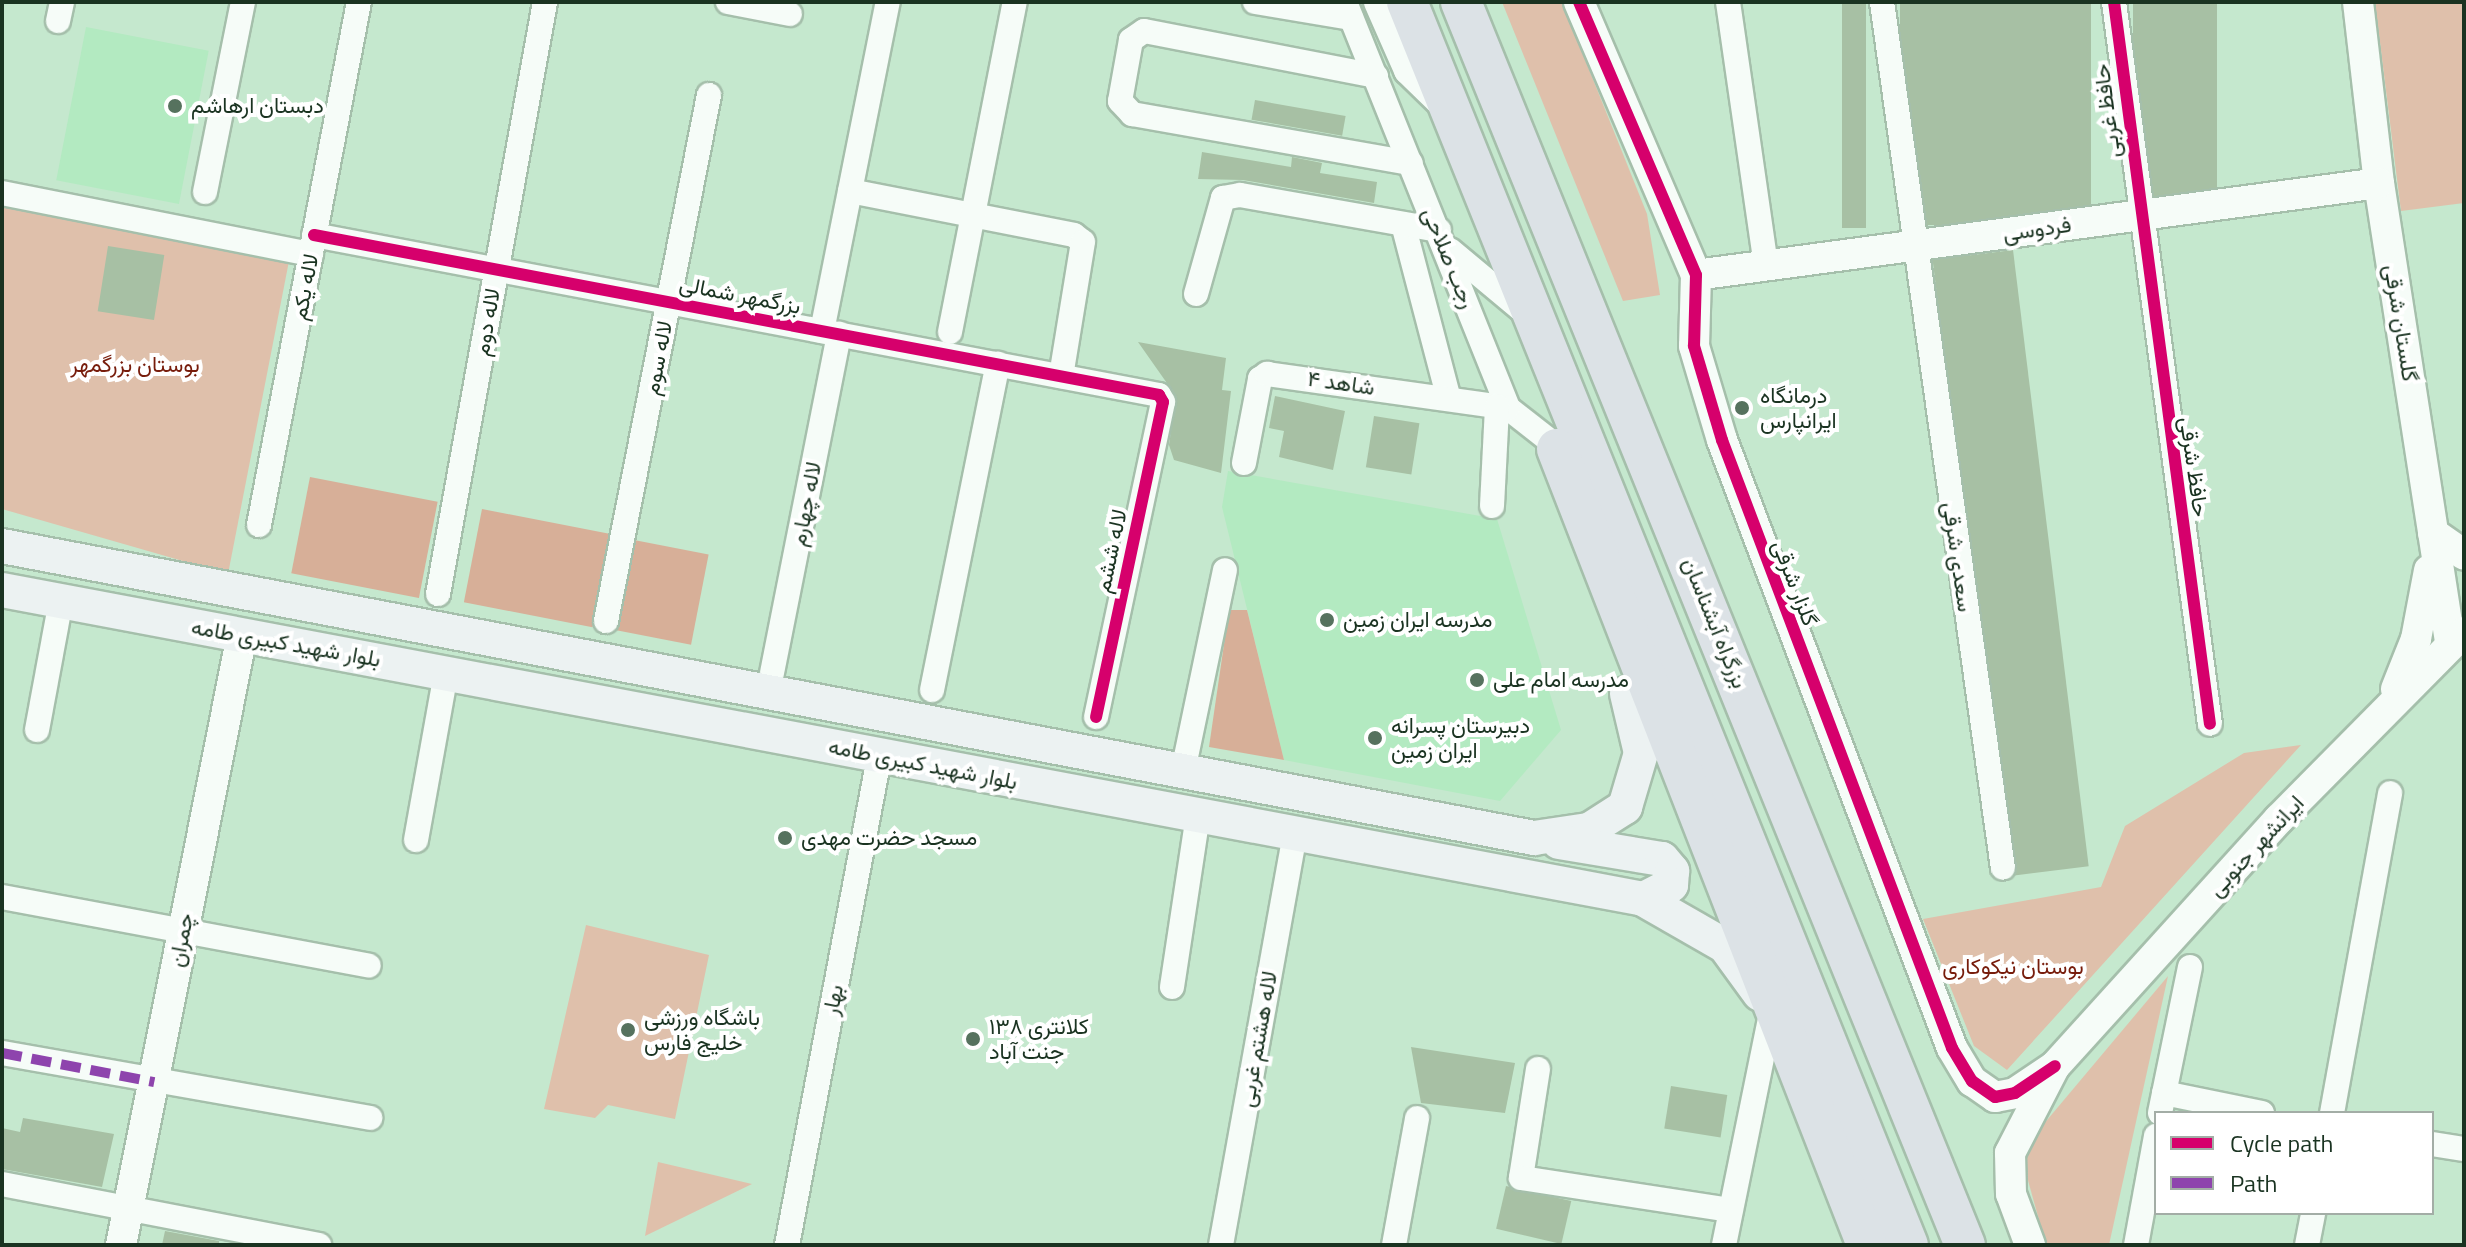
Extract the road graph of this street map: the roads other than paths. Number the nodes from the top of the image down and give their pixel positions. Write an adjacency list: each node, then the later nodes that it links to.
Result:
1 (243, 2): 26 (street)
2 (359, 2): 32 (street, لاله یکم)
3 (545, 2): 35 (street, لاله دوم)
4 (728, 2): 18 (street)
5 (888, 2): 25 (street, لاله چهارم)
6 (1015, 2): 28 (street)
7 (1255, 2): 17 (street)
8 (1379, 2): 22 (street)
9 (1407, 2): 22 (highway)
10 (1461, 2): 20 (highway, بزرگراه آبشناسان)
11 (1471, 2): 20 (street)
12 (1579, 2): 36 (street, گلزار شرقی)
13 (1728, 2): 34 (street)
14 (1882, 2): 33 (street, سعدی شرقی)
15 (2114, 2): 29 (street, حافظ غربی)
16 (2358, 2): 24 (street, گلستان شرقی)
17 (1348, 10): 19 (street, رجب صلاحی)
18 (790, 14)
19 (1376, 76): 23 (street, رجب صلاحی); 23 (street)
20 (1496, 85): 112 (highway, بزرگراه آبشناسان)
21 (709, 95): 38 (street, لاله سوم)
22 (1449, 108): 39 (highway)
23 (1411, 163): 31 (street, رجب صلاحی)
24 (2379, 183): 29 (street, فردوسی); 53 (street, گلستان شرقی)
25 (850, 191): 28 (street); 41 (street, لاله چهارم)
26 (205, 192)
27 (2, 193): 32 (street, بزرگمهر شمالی)
28 (973, 213): 40 (street); 44 (street)
29 (2139, 215): 33 (street, فردوسی); 71 (street, حافظ شرقی)
30 (1403, 224): 31 (street); 37 (street); 46 (street)
31 (1442, 238): 39 (street); 47 (street, رجب صلاحی)
32 (313, 244): 35 (street, بزرگمهر شمالی); 52 (street, لاله یکم)
33 (1912, 246): 34 (street, فردوسی); 80 (street, سعدی شرقی)
34 (1766, 266): 36 (street, فردوسی)
35 (497, 270): 38 (street, بزرگمهر شمالی); 58 (street, لاله دوم)
36 (1696, 275): 89 (street, گلزار شرقی)
37 (1196, 294)
38 (669, 302): 41 (street, بزرگمهر شمالی); 61 (street, لاله سوم)
39 (1533, 319): 43 (highway)
40 (950, 332)
41 (831, 333): 42 (street, بزرگمهر شمالی); 65 (street, لاله چهارم)
42 (998, 364): 44 (street, بزرگمهر شمالی); 67 (street)
43 (1551, 365): 48 (highway); 50 (highway)
44 (1061, 376): 45 (street, بزرگمهر شمالی)
45 (1159, 395): 70 (street, لاله ششم)
46 (1449, 399): 47 (street, شاهد ۴); 49 (street, شاهد ۴)
47 (1502, 407): 48 (street); 51 (street)
48 (1555, 445): 50 (street); 68 (highway); 87 (highway)
49 (1244, 463)
50 (1599, 479): 111 (highway)
51 (1492, 506)
52 (259, 525)
53 (2433, 533): 55 (street); 63 (street, گلستان شرقی); 69 (street)
54 (2, 546): 60 (main road, بلوار شهید کبیری طامه)
55 (2464, 555)
56 (1225, 570): 74 (street)
57 (2, 590): 59 (main road, بلوار شهید کبیری طامه)
58 (438, 594)
59 (61, 601): 62 (main road, بلوار شهید کبیری طامه); 72 (street)
60 (347, 613): 64 (main road); 74 (main road, بلوار شهید کبیری طامه)
61 (606, 621)
62 (242, 635): 64 (main road, بلوار شهید کبیری طامه); 83 (street, چمران)
63 (2457, 638): 69 (street, ایرانشهر جنوبی)
64 (341, 652): 66 (main road, بلوار شهید کبیری طامه)
65 (772, 673)
66 (446, 674): 73 (main road, بلوار شهید کبیری طامه); 79 (street)
67 (932, 690)
68 (1627, 694): 78 (main road, بلوار شهید کبیری طامه)
69 (2387, 709): 89 (street, ایرانشهر جنوبی)
70 (1096, 717)
71 (2210, 724)
72 (37, 730)
73 (880, 755): 76 (main road, بلوار شهید کبیری طامه); 106 (street, بهار)
74 (1183, 771): 78 (main road, بلوار شهید کبیری طامه)
75 (2390, 793): 94 (street)
76 (1198, 815): 77 (main road, بلوار شهید کبیری طامه); 86 (street)
77 (1295, 834): 82 (main road, بلوار شهید کبیری طامه); 107 (street, لاله هشتم غربی)
78 (1534, 838): 82 (main road)
79 (416, 840)
80 (2003, 868)
81 (2, 897): 83 (street)
82 (1643, 899): 87 (main road, بلوار شهید کبیری طامه)
83 (183, 933): 84 (street); 91 (street, چمران)
84 (369, 966)
85 (2190, 967): 92 (street)
86 (1172, 987)
87 (1780, 1024): 102 (street); 110 (highway)
88 (2, 1053): 91 (street)
89 (2055, 1066): 113 (street)
90 (1538, 1069): 102 (street)
91 (154, 1082): 95 (street); 101 (street, چمران)
92 (2162, 1103): 93 (street)
93 (2242, 1111)
94 (2332, 1111)
95 (370, 1118)
96 (1417, 1118): 108 (street)
97 (2434, 1144): 99 (street)
98 (2154, 1147): 114 (street)
99 (2464, 1149)
100 (2, 1184): 101 (street)
101 (128, 1209): 104 (street, چمران); 105 (street)
102 (1731, 1210): 109 (street)
103 (2313, 1215): 115 (street)
104 (121, 1245)
105 (319, 1245)
106 (787, 1245)
107 (1221, 1245)
108 (1394, 1245)
109 (1724, 1245)
110 (1867, 1245)
111 (1908, 1245)
112 (1965, 1245)
113 (2030, 1245)
114 (2136, 1245)
115 (2307, 1245)

